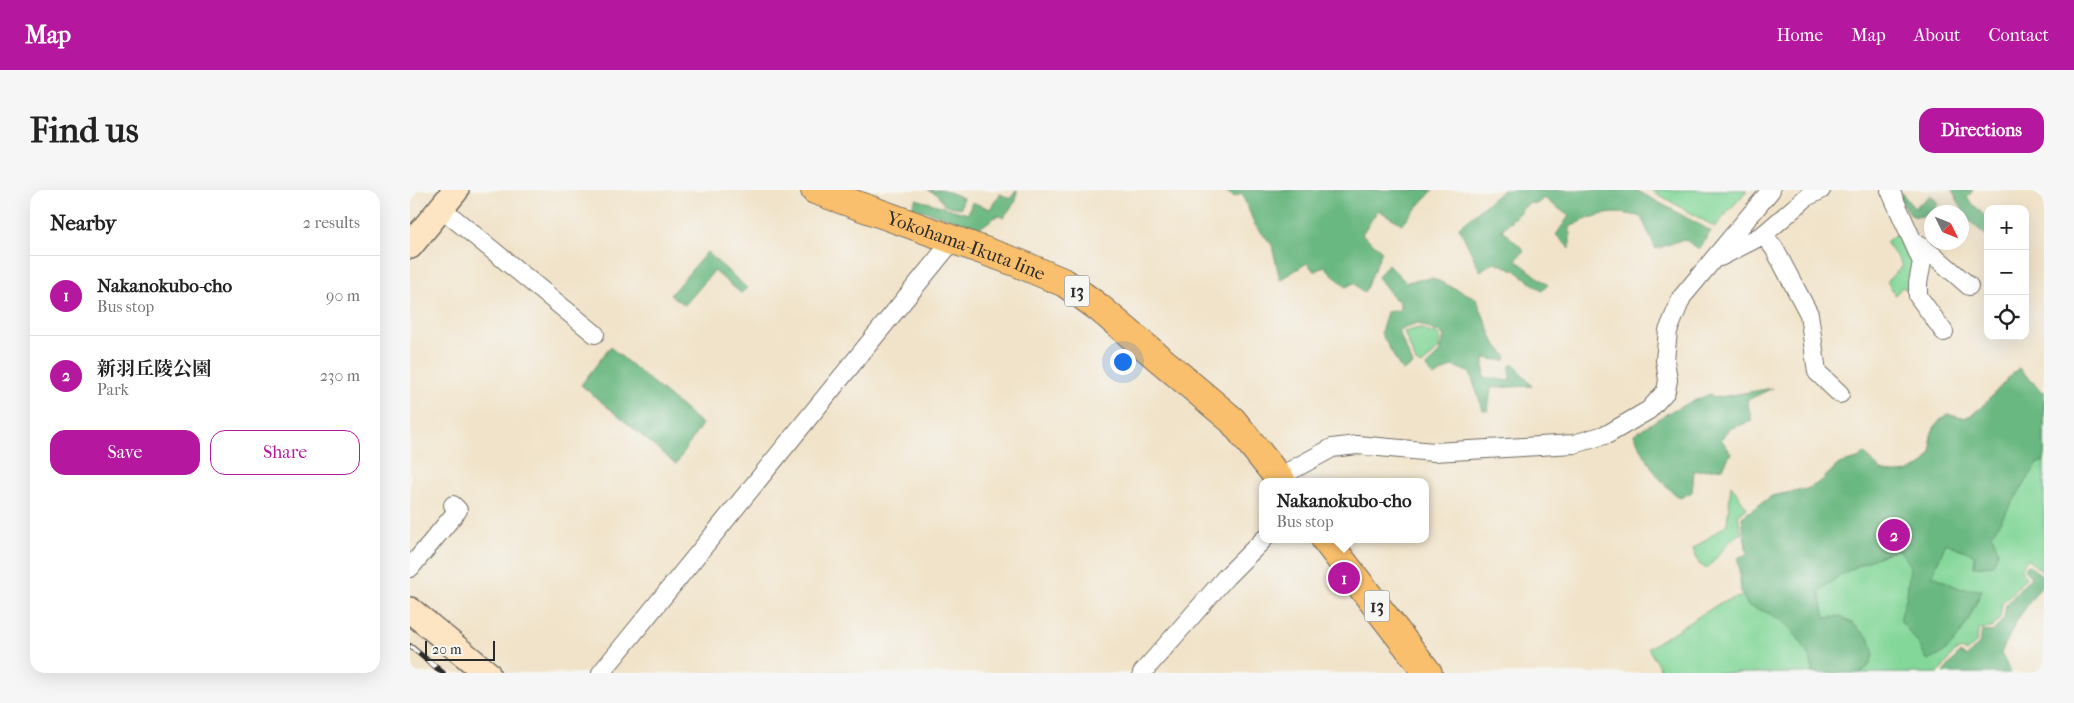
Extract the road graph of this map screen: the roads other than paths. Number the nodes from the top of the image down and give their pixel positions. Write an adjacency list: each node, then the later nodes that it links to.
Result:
1 (815, 190): 7 (main road, Yokohama-Ikuta line / 13)
2 (1771, 190): 10 (street)
3 (1821, 190): 6 (street)
4 (1890, 190): 8 (street)
5 (448, 199): 9 (street); 13 (street)
6 (1763, 235): 10 (street); 14 (street)
7 (953, 240): 15 (main road, Yokohama-Ikuta line / 13); 23 (street)
8 (1913, 241): 11 (street); 12 (street)
9 (410, 246)
10 (1713, 261): 16 (street)
11 (1969, 286)
12 (1944, 332)
13 (595, 334)
14 (1840, 394)
15 (1280, 478)
16 (1283, 478)
17 (453, 505): 20 (street)
18 (1260, 543): 24 (street)
19 (1328, 543): 25 (main road, 13)
20 (410, 568)
21 (410, 610): 22 (street)
22 (487, 673)
23 (601, 673)
24 (1142, 673)
25 (1428, 673)

